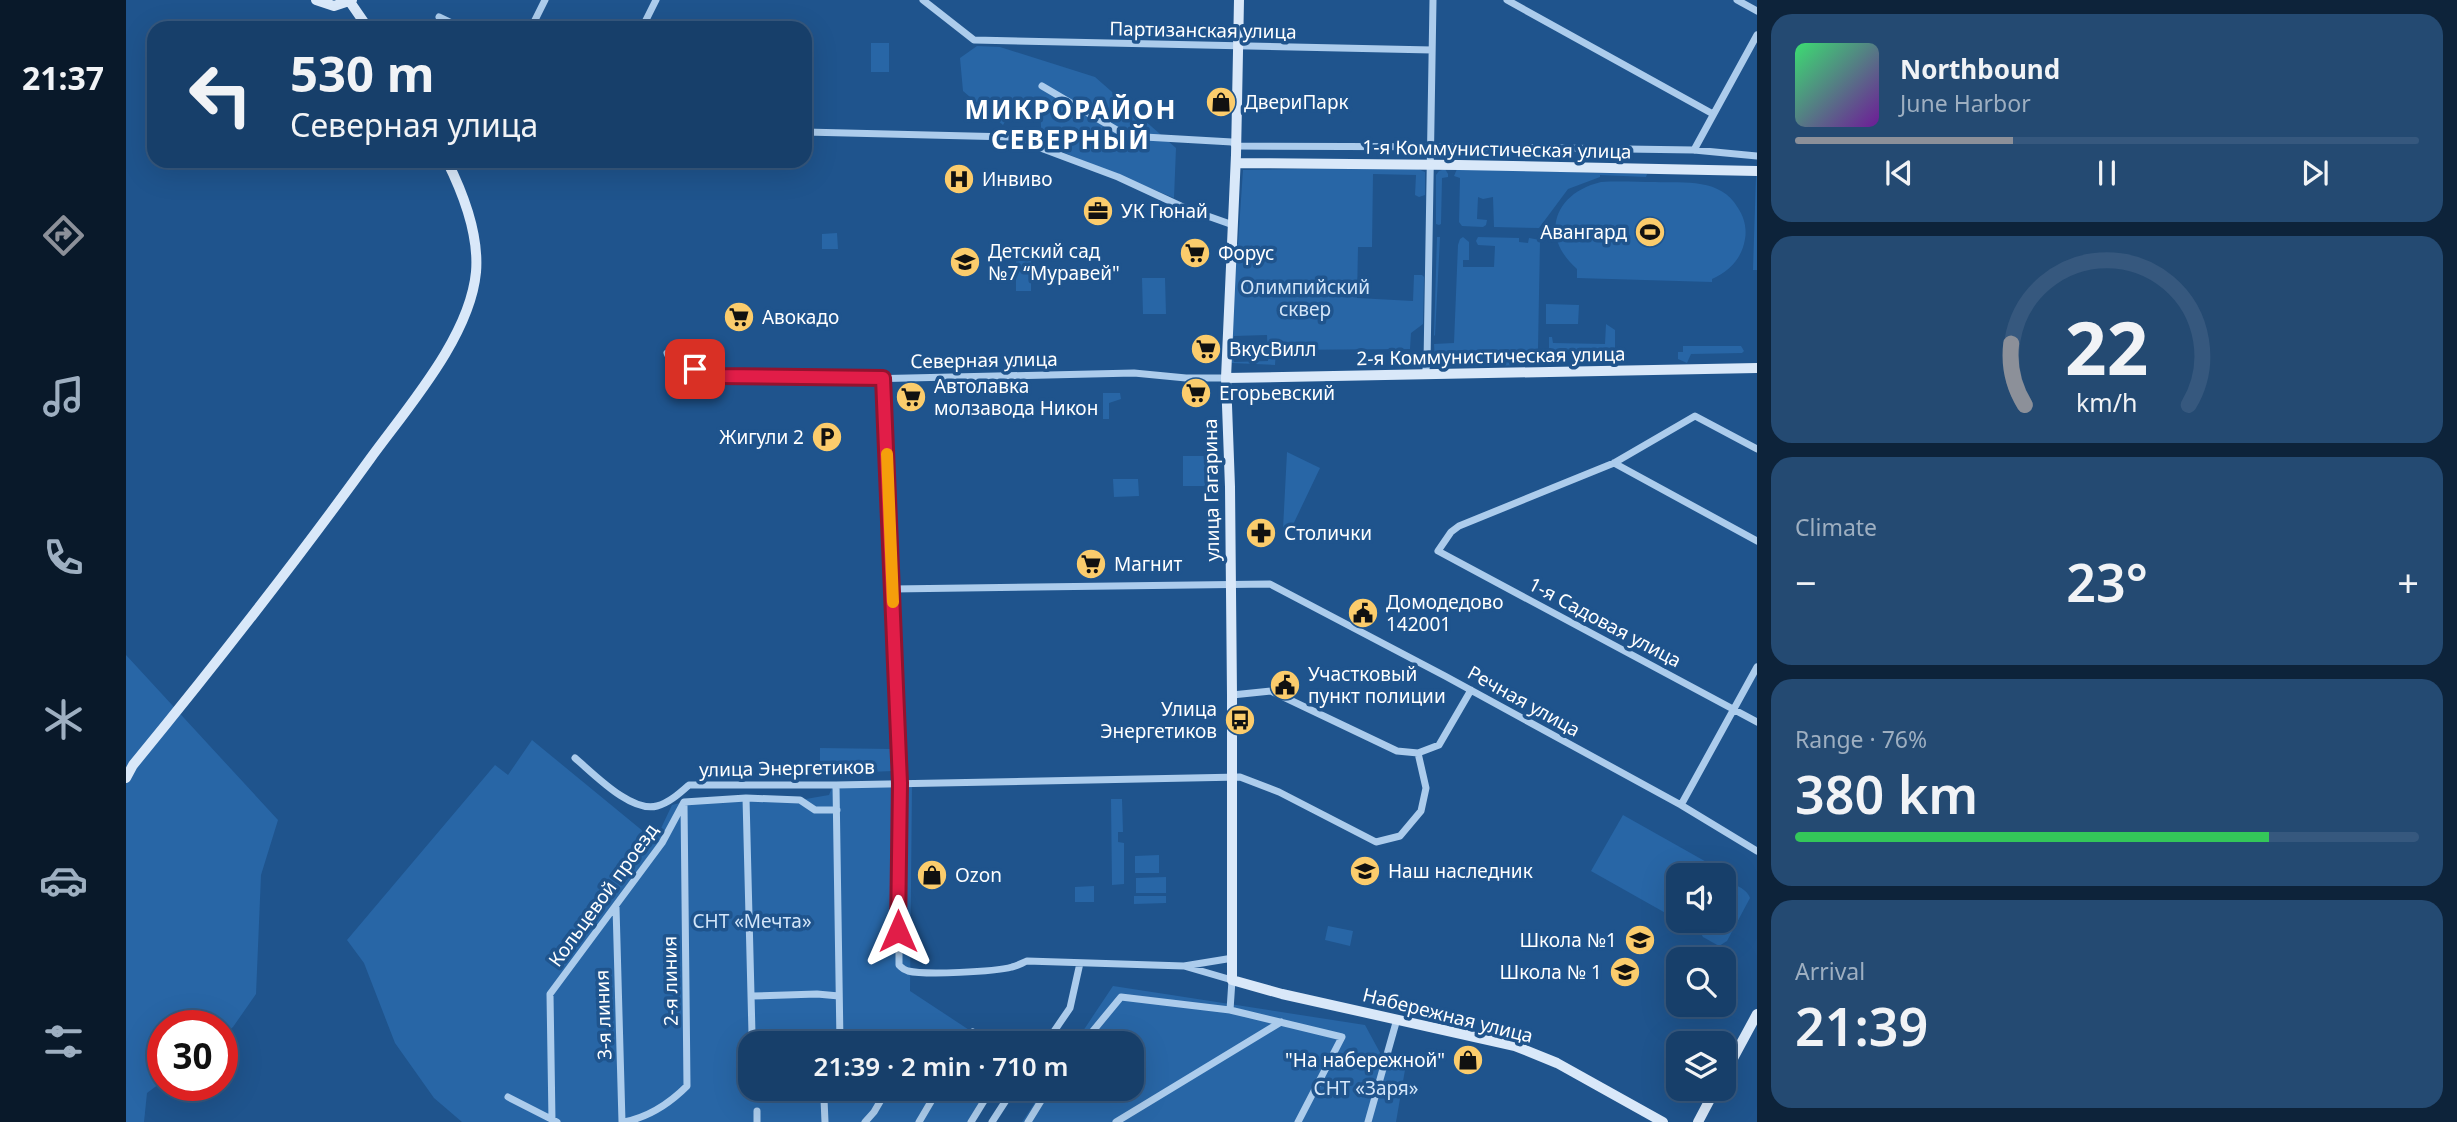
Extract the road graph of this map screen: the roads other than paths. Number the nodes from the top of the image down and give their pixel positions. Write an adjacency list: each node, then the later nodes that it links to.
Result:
1 (316, 0): 9 (street)
2 (545, 0): 14 (street)
3 (656, 0): 15 (street)
4 (923, 0): 17 (street, Партизанская улица)
5 (1239, 0): 17 (street, улица Гагарина)
6 (1433, 0): 18 (street)
7 (1507, 0): 20 (street)
8 (1737, 0): 10 (street)
9 (351, 1): 12 (street)
10 (1757, 11)
11 (439, 17): 13 (street)
12 (364, 21)
13 (447, 21)
14 (534, 21)
15 (646, 21)
16 (1757, 35): 20 (street)
17 (1238, 47): 18 (street, Партизанская улица); 22 (street, улица Гагарина)
18 (1432, 50): 23 (street)
19 (1042, 86): 22 (street)
20 (1713, 114): 24 (street)
21 (812, 132): 30 (street)
22 (1236, 146): 23 (street); 26 (street, улица Гагарина)
23 (1430, 148): 24 (street); 27 (street)
24 (1694, 150): 25 (street)
25 (1757, 156)
26 (1236, 163): 27 (street, 1-я Коммунистическая улица); 30 (street, улица Гагарина)
27 (1430, 164): 29 (street, 1-я Коммунистическая улица); 33 (street)
28 (450, 168): 49 (street)
29 (1757, 171)
30 (1233, 225): 35 (street, улица Гагарина)
31 (667, 353): 34 (street, Северная улица)
32 (1757, 368): 33 (street, 2-я Коммунистическая улица)
33 (1425, 375): 35 (street, 2-я Коммунистическая улица)
34 (883, 378): 35 (street, Северная улица); 40 (street)
35 (1226, 378): 39 (street, улица Гагарина)
36 (1757, 449): 37 (street)
37 (1614, 463): 38 (street); 44 (street, 1-я Садовая улица)
38 (1757, 541)
39 (1231, 583): 40 (street, Речная улица); 42 (street, Речная улица); 43 (street, улица Гагарина)
40 (893, 589): 50 (street)
41 (1757, 667): 44 (street)
42 (1471, 690): 46 (street); 54 (street, Речная улица)
43 (1232, 695): 46 (street); 48 (street, улица Гагарина)
44 (1734, 709): 45 (street, 1-я Садовая улица); 54 (street)
45 (1757, 722)
46 (1418, 753): 48 (street, улица Энергетиков)
47 (575, 758): 51 (street, улица Энергетиков)
48 (1233, 777): 50 (street, улица Энергетиков); 58 (street, улица Гагарина)
49 (126, 778)
50 (900, 783): 51 (street, улица Энергетиков); 60 (street, Набережная улица)
51 (836, 785): 55 (street)
52 (746, 798): 53 (street); 55 (street); 64 (street)
53 (684, 802): 57 (street, Кольцевой проезд); 85 (street, 2-я линия)
54 (1681, 805): 56 (street, Речная улица)
55 (837, 810): 65 (street)
56 (1757, 850)
57 (616, 907): 84 (street, Кольцевой проезд); 85 (street, 3-я линия)
58 (1233, 958): 59 (street, Набережная улица); 63 (street, улица Гагарина)
59 (1213, 960): 61 (street, Набережная улица); 62 (street)
60 (1080, 963): 61 (street, Набережная улица); 72 (street)
61 (1184, 966): 62 (street, Набережная улица)
62 (1212, 975): 63 (street, Набережная улица)
63 (1232, 980): 66 (street); 68 (street, Набережная улица)
64 (752, 996): 65 (street); 70 (street)
65 (839, 996): 71 (street)
66 (1230, 1010): 69 (street); 73 (street)
67 (1757, 1014): 74 (street)
68 (1397, 1019): 95 (street); 96 (street, Набережная улица)
69 (1281, 1023): 93 (street); 94 (street)
70 (752, 1031)
71 (840, 1031)
72 (1054, 1031)
73 (1093, 1031)
74 (1736, 1053)
75 (508, 1097): 84 (street)
76 (824, 1101): 87 (street)
77 (880, 1101): 88 (street)
78 (931, 1101): 89 (street)
79 (984, 1101): 90 (street)
80 (1006, 1101): 91 (street)
81 (1041, 1101): 92 (street)
82 (1709, 1101): 97 (street)
83 (757, 1111): 86 (street)
84 (555, 1121)
85 (623, 1122)
86 (757, 1122)
87 (825, 1122)
88 (865, 1122)
89 (919, 1122)
90 (971, 1122)
91 (992, 1122)
92 (1028, 1122)
93 (1116, 1122)
94 (1298, 1122)
95 (1368, 1122)
96 (1663, 1122)
97 (1698, 1122)

